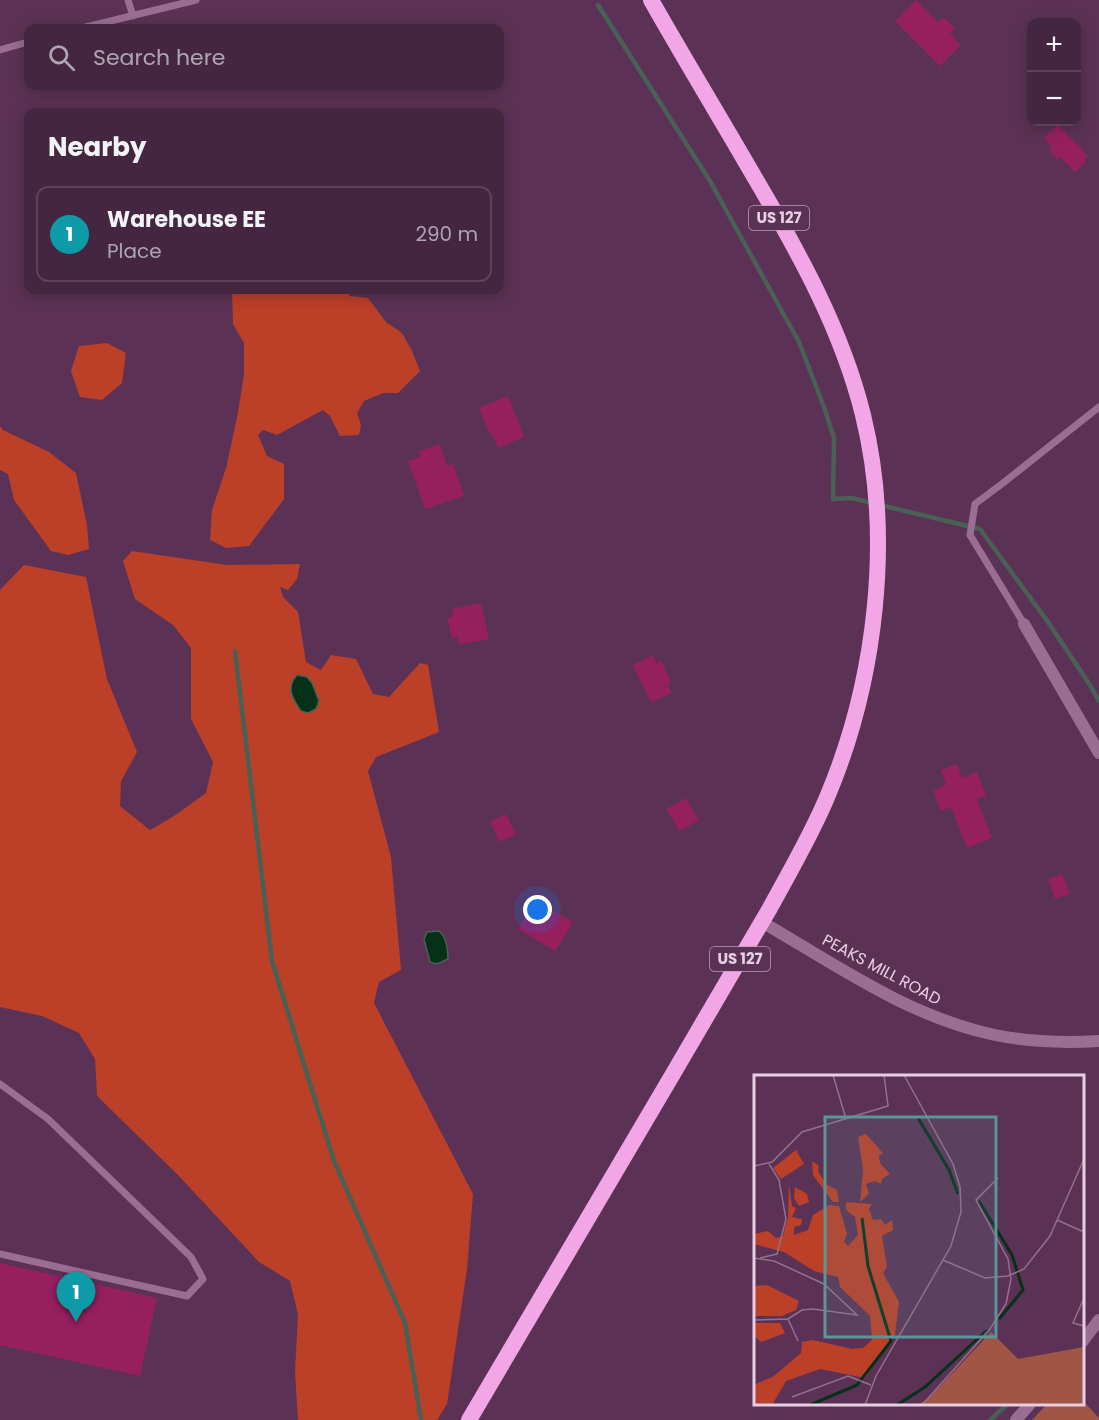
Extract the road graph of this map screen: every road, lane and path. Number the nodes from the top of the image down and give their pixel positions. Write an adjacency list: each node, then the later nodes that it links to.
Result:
1 (128, 0): 4 (lane)
2 (196, 0): 4 (lane)
3 (651, 0): 11 (highway, US 127)
4 (133, 16): 5 (lane)
5 (99, 24)
6 (24, 43): 7 (lane)
7 (0, 50)
8 (1099, 407): 9 (lane)
9 (1024, 624): 10 (street)
10 (1099, 753)
11 (762, 922): 12 (street, PEAKS MILL ROAD); 18 (highway, US 127)
12 (1099, 1041)
13 (0, 1084): 14 (lane)
14 (0, 1254)
15 (1099, 1320): 16 (street)
16 (1084, 1341)
17 (1029, 1405): 19 (street)
18 (469, 1420)
19 (1016, 1420)

